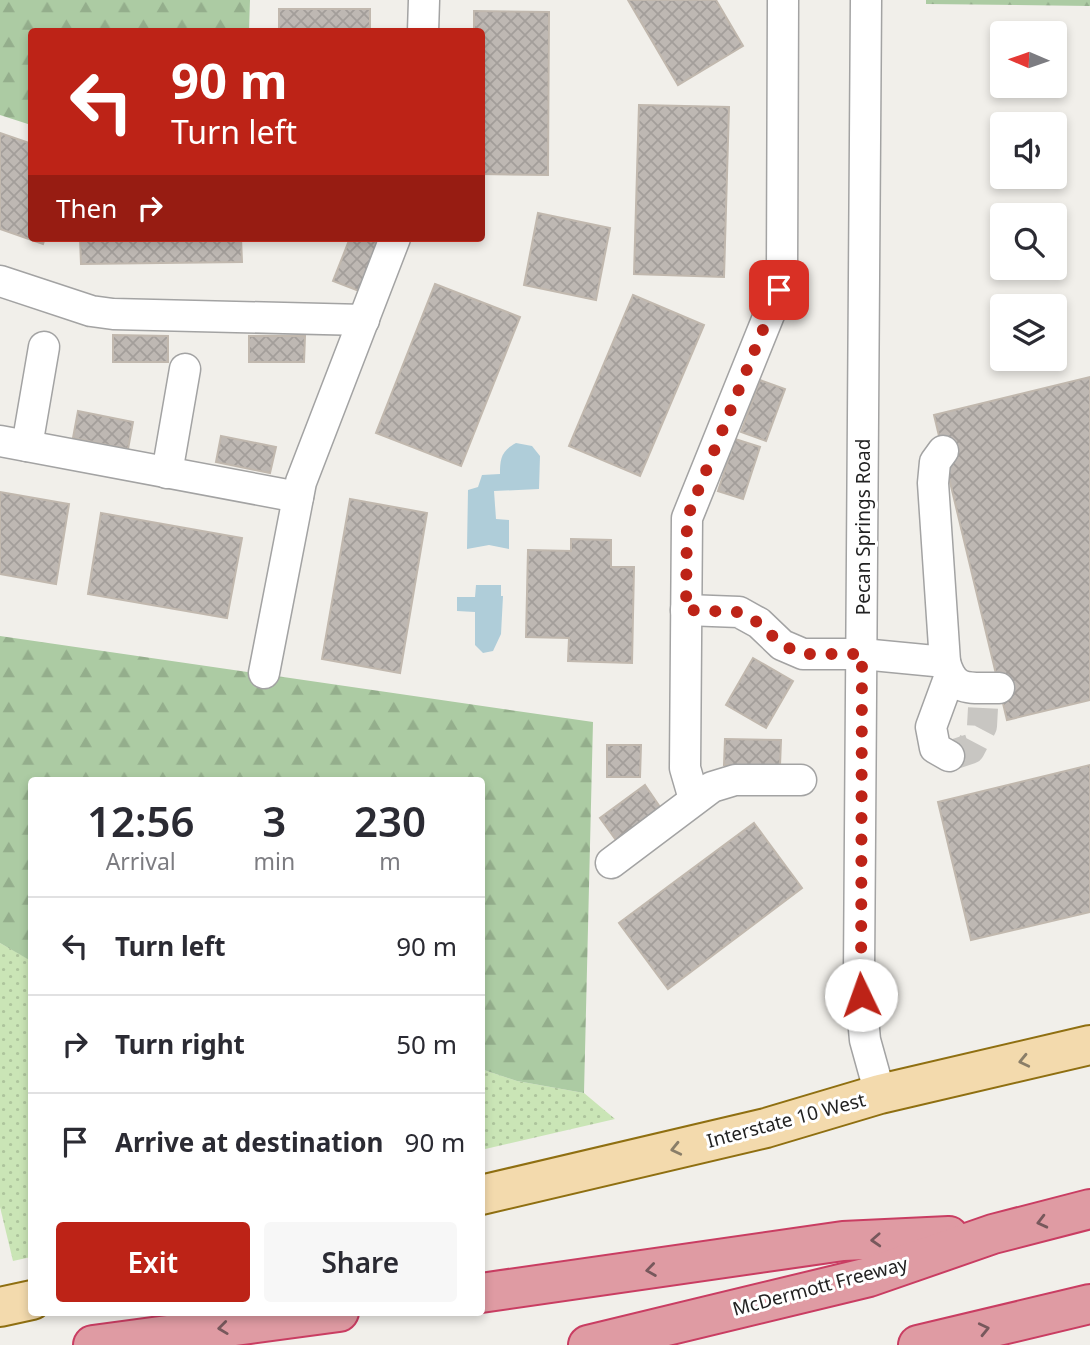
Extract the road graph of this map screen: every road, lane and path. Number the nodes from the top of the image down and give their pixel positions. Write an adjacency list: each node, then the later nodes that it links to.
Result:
1 (424, 0): 4 (street)
2 (783, 0): 14 (street)
3 (866, 0): 15 (street, Pecan Springs Road)
4 (423, 28)
5 (393, 242): 7 (street)
6 (0, 281): 7 (street)
7 (364, 320): 13 (street)
8 (44, 347): 10 (street)
9 (186, 369): 12 (street)
10 (13, 444): 12 (street)
11 (943, 451): 16 (street)
12 (167, 473): 13 (street)
13 (298, 497): 17 (street)
14 (686, 610): 15 (street); 21 (street)
15 (862, 654): 16 (street); 24 (street, Pecan Springs Road)
16 (947, 670): 18 (street); 19 (street)
17 (264, 673)
18 (988, 695)
19 (949, 756)
20 (801, 780): 21 (street)
21 (694, 799): 22 (street)
22 (611, 863)
23 (1090, 1045): 24 (main road, Interstate 10 West, one-way to 24)
24 (880, 1094): 25 (main road, Interstate 10 West, one-way to 25)
25 (485, 1194)
26 (1090, 1209): 27 (highway, McDermott Freeway, one-way to 27)
27 (993, 1234): 28 (highway, one-way to 28); 34 (highway, McDermott Freeway)
28 (485, 1292)
29 (28, 1301): 31 (main road)
30 (1090, 1304): 35 (highway, one-way to 30)
31 (0, 1307)
32 (309, 1316): 33 (highway, one-way to 33)
33 (93, 1345)
34 (588, 1345)
35 (918, 1345)

